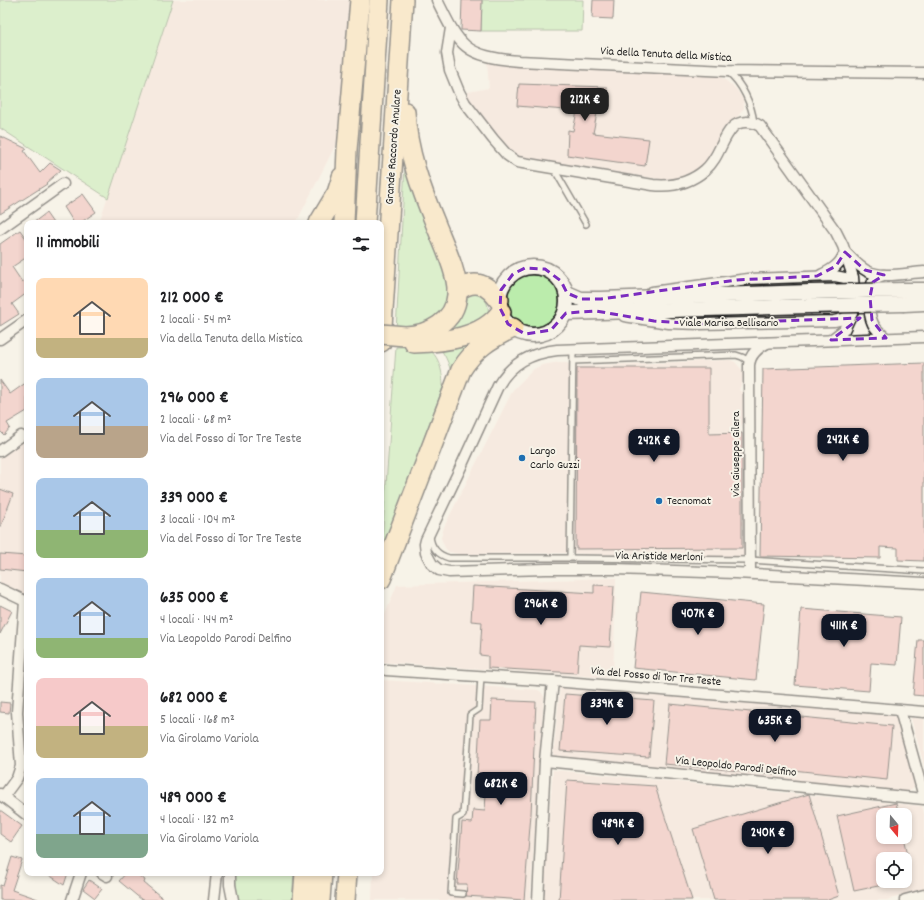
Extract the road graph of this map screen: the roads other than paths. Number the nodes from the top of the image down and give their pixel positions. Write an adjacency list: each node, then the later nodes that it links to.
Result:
1 (360, 0): 10 (highway)
2 (380, 0): 15 (highway, Grande Raccordo Anulare)
3 (404, 0): 6 (highway, Grande Raccordo Anulare)
4 (436, 0): 5 (street, Via della Tenuta della Mistica)
5 (451, 28): 7 (street, Via della Tenuta della Mistica); 11 (street)
6 (400, 50): 24 (highway); 26 (highway, Grande Raccordo Anulare)
7 (727, 71): 8 (street, Via della Tenuta della Mistica); 9 (lane)
8 (924, 73)
9 (754, 123): 11 (street); 18 (street)
10 (347, 150): 13 (highway); 14 (highway)
11 (554, 168): 16 (lane)
12 (63, 184): 17 (street)
13 (321, 220)
14 (344, 220)
15 (365, 220)
16 (586, 224)
17 (0, 229)
18 (845, 252): 20 (street); 21 (street, Viale Marisa Bellisario); 22 (street)
19 (924, 272): 20 (street)
20 (884, 275): 36 (street)
21 (817, 276): 22 (street, Viale Marisa Bellisario); 28 (street, Viale Marisa Bellisario)
22 (854, 288): 31 (street)
23 (924, 290): 27 (main road, Viale Marisa Bellisario)
24 (457, 291): 29 (highway); 38 (highway)
25 (567, 293): 28 (main road, Viale Marisa Bellisario); 29 (main road); 30 (main road)
26 (384, 296)
27 (914, 301): 28 (main road, Viale Marisa Bellisario, bridge)
28 (599, 305): 30 (main road, Viale Marisa Bellisario); 31 (street, Viale Marisa Bellisario)
29 (500, 306): 33 (main road); 38 (highway)
30 (565, 313): 33 (main road)
31 (852, 313): 39 (street)
32 (24, 322): 37 (street)
33 (513, 328): 52 (highway)
34 (384, 335): 38 (highway, bridge)
35 (924, 337): 36 (street, Via Aristide Merloni)
36 (886, 338): 39 (street, Via Aristide Merloni)
37 (0, 339)
38 (404, 340): 40 (highway)
39 (831, 340): 41 (street, Via Aristide Merloni)
40 (384, 342)
41 (767, 343): 42 (street, Via Aristide Merloni); 46 (street)
42 (672, 346): 43 (street, Via Aristide Merloni); 44 (lane)
43 (573, 349): 45 (lane); 49 (street, Via Aristide Merloni)
44 (673, 357): 45 (lane); 46 (lane)
45 (573, 361): 50 (lane)
46 (749, 361): 51 (street, Via Giuseppe Gilera)
47 (21, 436): 48 (street)
48 (0, 451)
49 (430, 531): 50 (lane, Via Aristide Merloni); 54 (street, Via Aristide Merloni)
50 (570, 558): 51 (lane, Via Aristide Merloni)
51 (750, 560): 53 (lane, Via Aristide Merloni); 54 (street, Via Giuseppe Gilera)
52 (384, 571)
53 (924, 571)
54 (750, 573): 55 (street, Via Aristide Merloni)
55 (924, 583)
56 (0, 589): 57 (street)
57 (24, 601)
58 (24, 626): 64 (street)
59 (386, 670): 60 (street, Via del Fosso di Tor Tre Teste)
60 (480, 676): 61 (street, Via del Fosso di Tor Tre Teste); 75 (lane)
61 (553, 681): 62 (street, Via del Fosso di Tor Tre Teste); 65 (street)
62 (900, 710): 63 (street, Via del Fosso di Tor Tre Teste); 67 (street)
63 (924, 712)
64 (23, 741): 66 (street)
65 (546, 761): 67 (street, Via Leopoldo Parodi Delfino); 83 (street)
66 (2, 795): 68 (street)
67 (924, 798)
68 (24, 813)
69 (80, 876): 77 (street)
70 (217, 876): 78 (street)
71 (230, 876): 79 (street)
72 (305, 876): 80 (highway)
73 (322, 876): 81 (highway)
74 (347, 876): 82 (highway)
75 (463, 894)
76 (924, 894): 84 (street)
77 (72, 900)
78 (214, 900)
79 (233, 900)
80 (303, 900)
81 (320, 900)
82 (345, 900)
83 (538, 900)
84 (905, 900)

